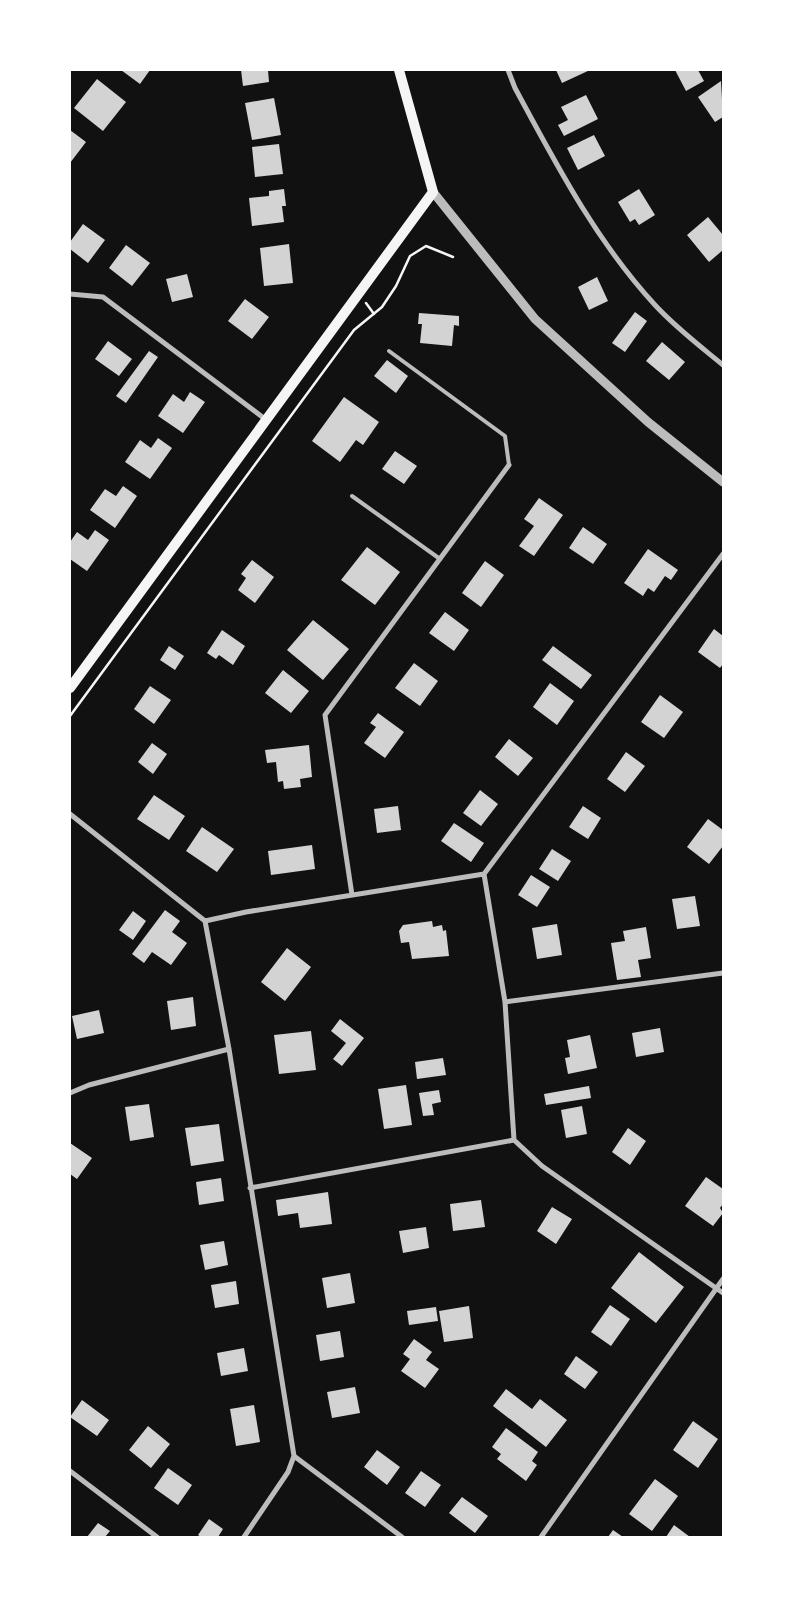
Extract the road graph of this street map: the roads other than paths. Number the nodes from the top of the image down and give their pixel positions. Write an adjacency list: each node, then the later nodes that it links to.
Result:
1 (399, 70): 3 (main road)
2 (508, 70): 6 (street)
3 (433, 192): 7 (main road); 9 (street)
4 (70, 294): 7 (street)
5 (389, 352): 8 (lane)
6 (723, 365)
7 (266, 419): 13 (main road)
8 (509, 465): 12 (street)
9 (723, 482)
10 (352, 496): 12 (lane)
11 (723, 554): 15 (street)
12 (440, 559): 16 (street)
13 (70, 688)
14 (70, 814): 17 (street)
15 (484, 874): 16 (street); 19 (street)
16 (352, 895): 17 (street)
17 (205, 921): 20 (street)
18 (723, 973): 19 (street)
19 (505, 1002): 22 (street)
20 (229, 1049): 21 (street); 23 (street)
21 (70, 1093)
22 (514, 1140): 23 (street); 25 (street)
23 (250, 1188): 27 (street)
24 (723, 1279): 25 (street)
25 (716, 1288): 26 (street); 32 (street)
26 (723, 1292)
27 (294, 1456): 30 (street); 31 (street)
28 (70, 1471): 29 (street)
29 (157, 1537)
30 (244, 1537)
31 (402, 1537)
32 (541, 1537)

